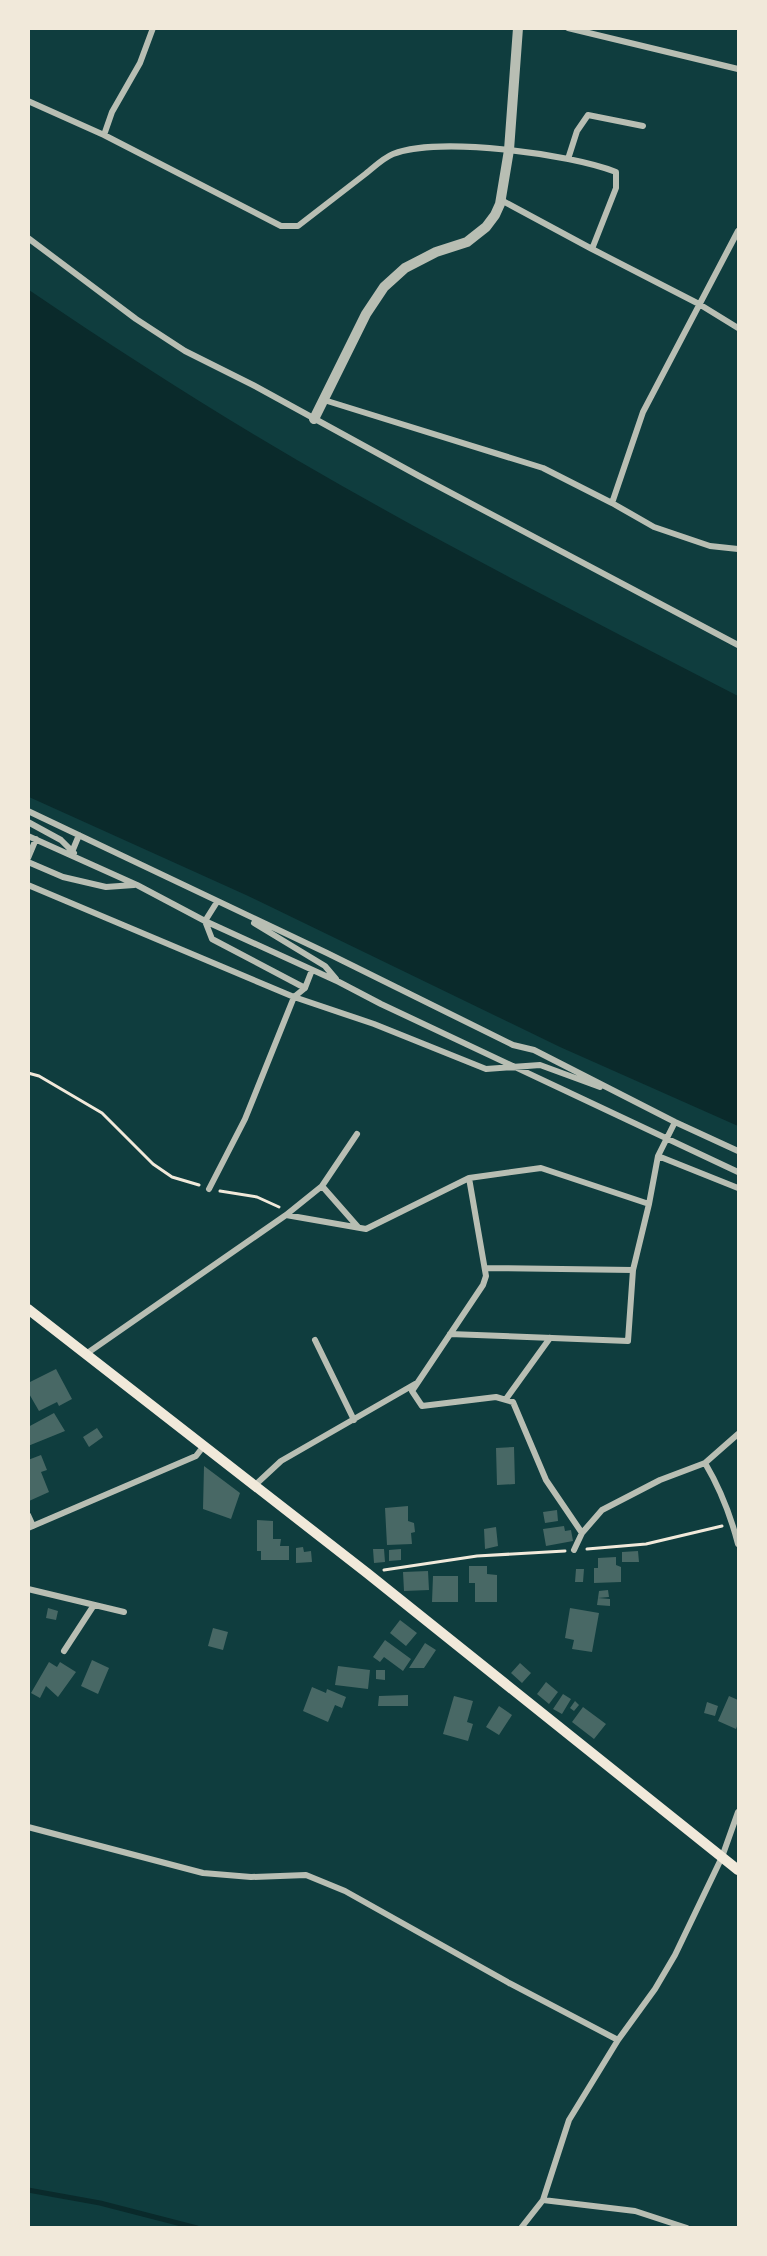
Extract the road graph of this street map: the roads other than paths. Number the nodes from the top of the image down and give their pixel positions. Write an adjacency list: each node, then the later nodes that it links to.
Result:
1 (153, 28): 7 (street)
2 (518, 28): 8 (street)
3 (568, 28): 4 (street)
4 (738, 69)
5 (28, 101): 7 (street)
6 (643, 126): 9 (street)
7 (104, 135): 8 (street)
8 (509, 150): 9 (street); 10 (street)
9 (568, 159): 13 (street)
10 (501, 200): 13 (street); 16 (street)
11 (738, 231): 14 (street)
12 (28, 238): 17 (street)
13 (592, 249): 14 (street)
14 (699, 304): 15 (street); 18 (street)
15 (738, 328)
16 (324, 400): 17 (street); 18 (street)
17 (314, 419): 20 (street)
18 (612, 503): 19 (street)
19 (738, 549)
20 (738, 645)
21 (28, 811): 24 (street)
22 (28, 822): 26 (street)
23 (28, 836): 25 (street)
24 (80, 836): 26 (street); 31 (street)
25 (36, 839): 27 (street); 28 (street)
26 (72, 852): 27 (street)
27 (81, 859): 30 (street)
28 (28, 860): 30 (street)
29 (28, 885): 39 (street)
30 (137, 885): 33 (street)
31 (217, 902): 32 (street); 33 (street)
32 (228, 907): 34 (street); 35 (street)
33 (205, 921): 36 (street); 38 (street)
34 (327, 953): 35 (street); 41 (street)
35 (325, 966): 37 (street)
36 (312, 970): 37 (street); 38 (street)
37 (339, 982): 40 (street)
38 (305, 988): 39 (street)
39 (294, 997): 40 (street); 51 (street)
40 (514, 1066): 41 (street); 44 (street)
41 (623, 1095): 42 (street)
42 (675, 1122): 44 (street); 45 (street)
43 (357, 1134): 49 (street)
44 (666, 1138): 46 (street); 47 (street)
45 (738, 1151)
46 (658, 1156): 50 (street); 52 (street)
47 (738, 1172)
48 (469, 1178): 52 (street); 54 (street); 55 (street)
49 (322, 1186): 53 (street); 54 (street)
50 (738, 1188)
51 (208, 1189)
52 (649, 1204): 56 (street)
53 (286, 1215): 54 (street); 61 (street)
54 (359, 1228)
55 (486, 1268): 56 (street); 58 (street)
56 (633, 1270): 59 (street)
57 (28, 1309): 61 (main road)
58 (450, 1334): 59 (street); 62 (street)
59 (550, 1338): 63 (street)
60 (315, 1340): 64 (street)
61 (86, 1354): 66 (main road)
62 (416, 1384): 63 (street); 64 (street)
63 (506, 1399): 71 (street)
64 (354, 1420): 68 (street)
65 (738, 1434): 67 (street)
66 (203, 1447): 68 (main road); 70 (street)
67 (705, 1463): 71 (street); 72 (street)
68 (254, 1486): 80 (main road)
69 (28, 1515): 70 (street)
70 (31, 1527)
71 (582, 1533): 73 (street)
72 (738, 1544)
73 (574, 1550)
74 (28, 1589): 75 (street)
75 (94, 1605): 76 (street); 77 (street)
76 (124, 1612)
77 (64, 1651)
78 (738, 1812): 80 (street)
79 (28, 1827): 82 (street)
80 (722, 1857): 81 (main road); 82 (street)
81 (738, 1870)
82 (618, 2040): 83 (street)
83 (543, 2200): 84 (street); 85 (street)
84 (521, 2228)
85 (687, 2228)

